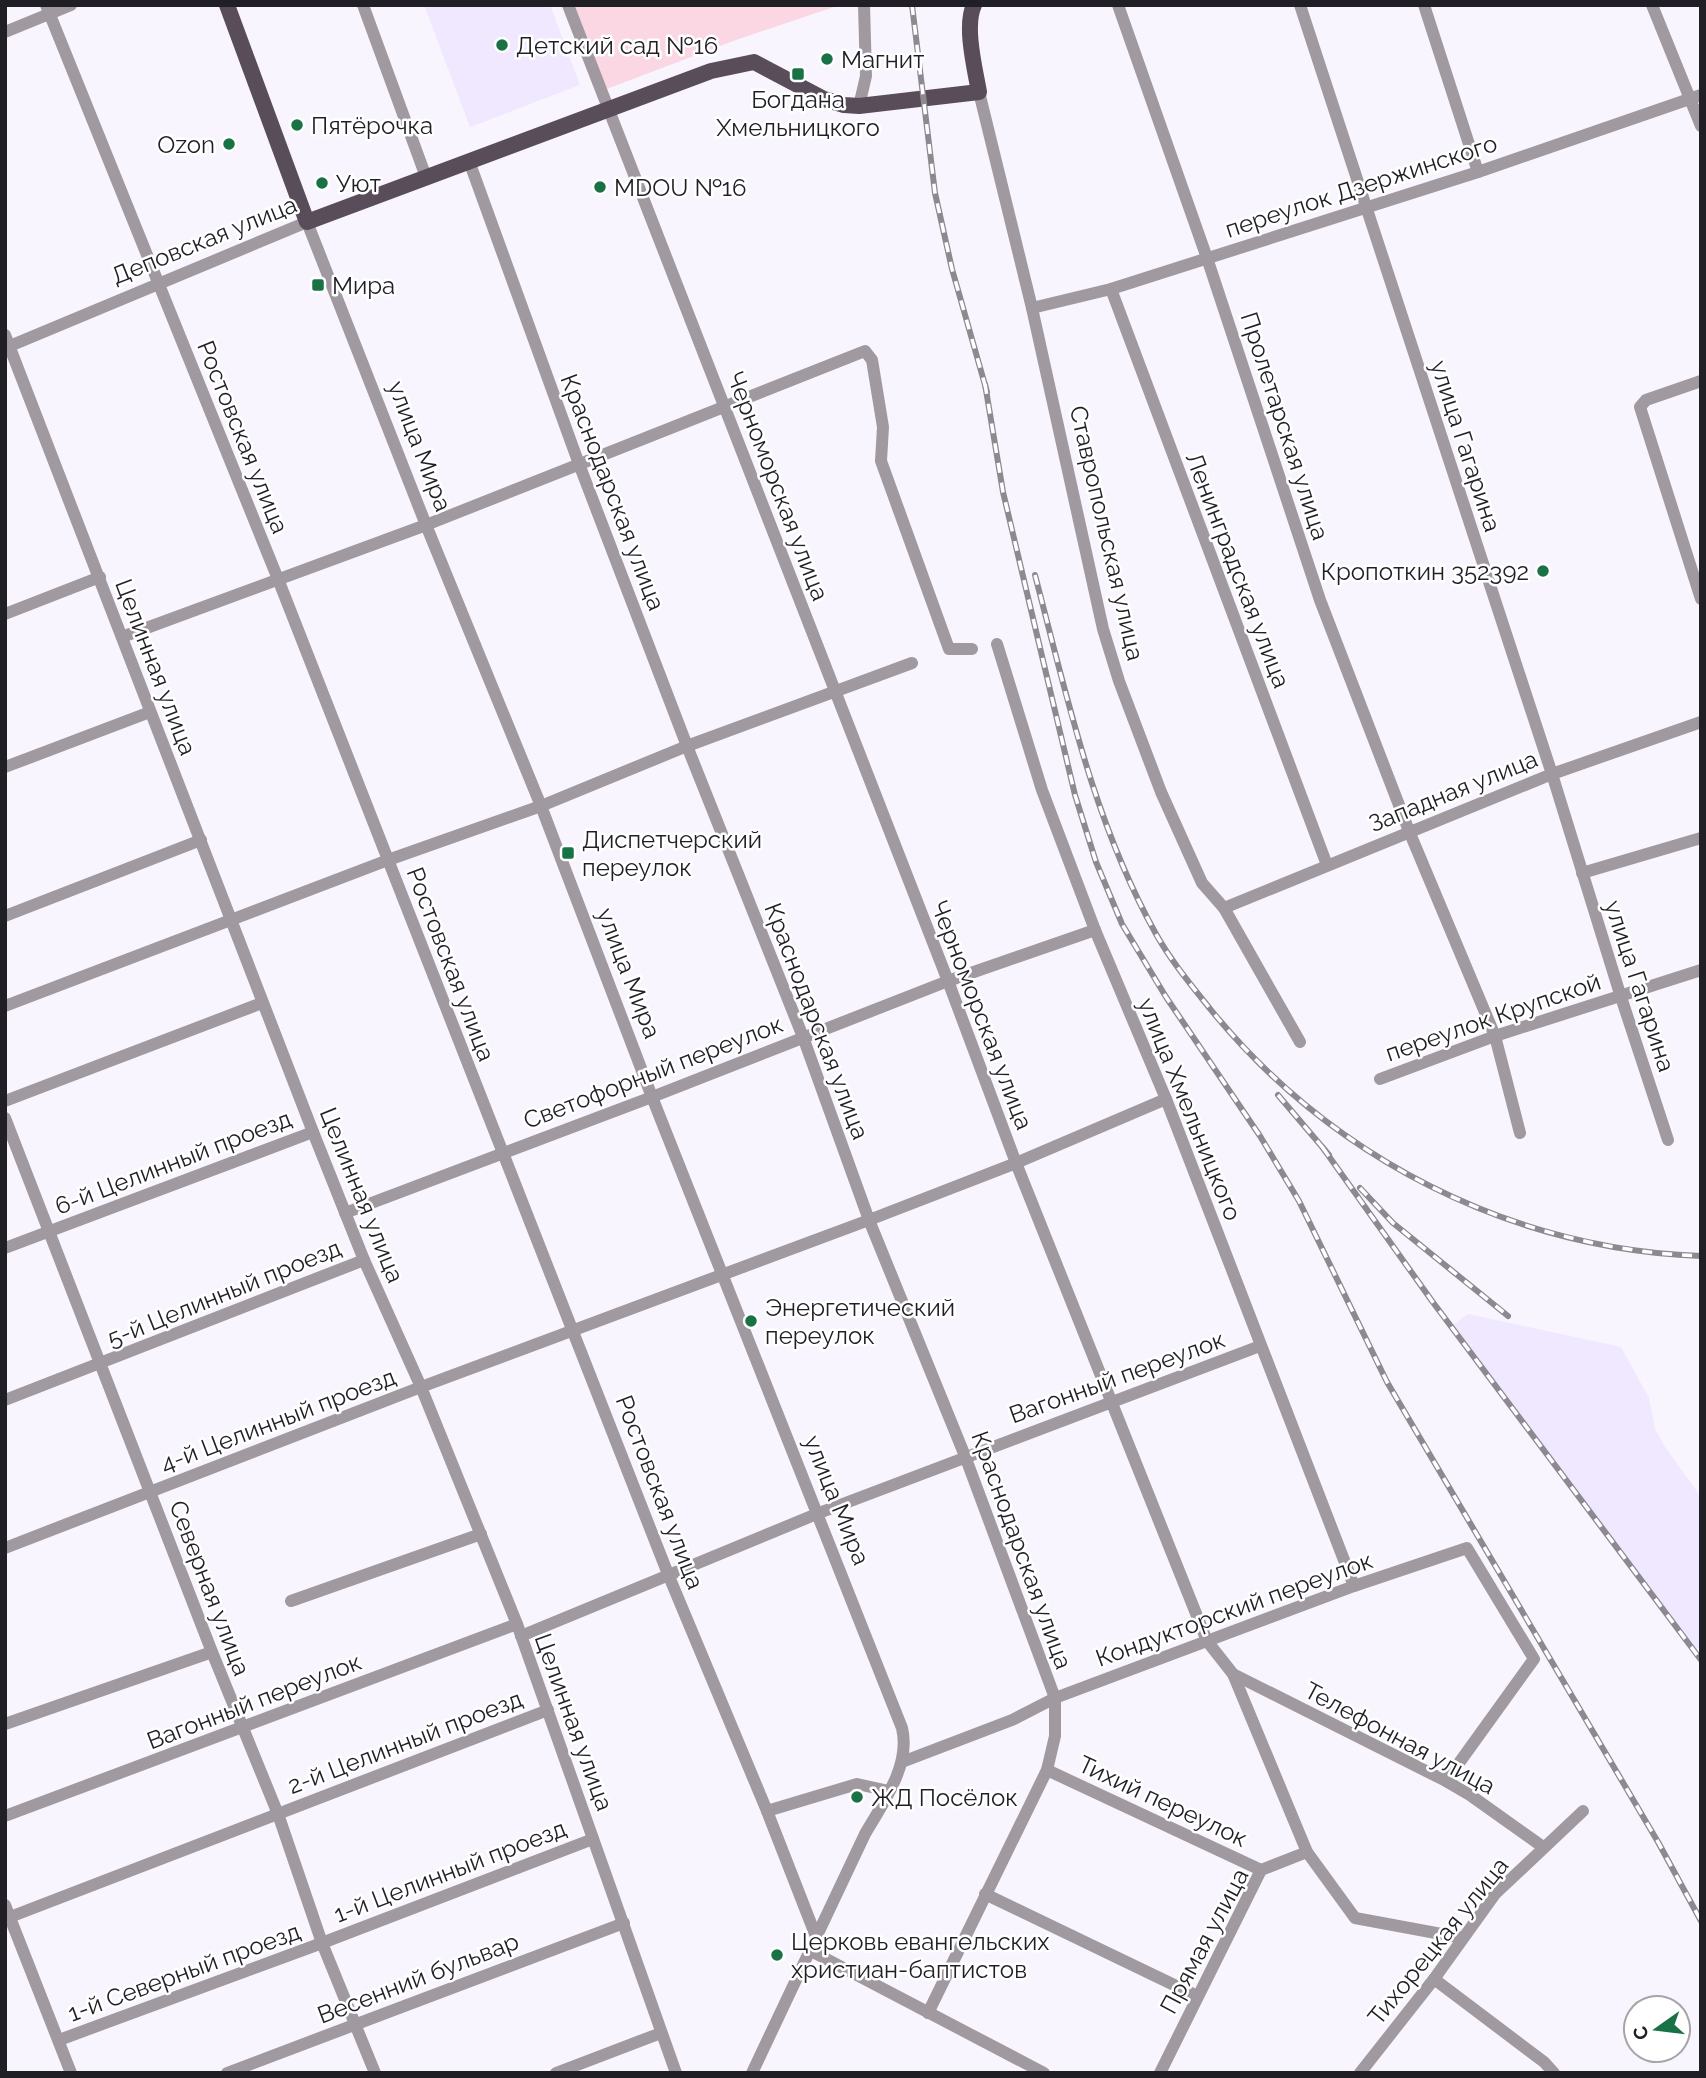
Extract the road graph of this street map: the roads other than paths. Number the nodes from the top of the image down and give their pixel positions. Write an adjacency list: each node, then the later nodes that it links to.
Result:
1 (71, 5): 11 (street)
2 (227, 5): 22 (main road, улица Мира)
3 (363, 5): 20 (street)
4 (568, 5): 16 (street, Черноморская улица)
5 (864, 5): 15 (street)
6 (1118, 5): 23 (street, Пролетарская улица)
7 (1300, 5): 21 (street, улица Гагарина)
8 (1424, 5): 19 (street)
9 (1652, 5): 14 (street)
10 (968, 8): 13 (main road, Ставропольская улица)
11 (48, 10): 12 (street); 24 (street, Ростовская улица)
12 (5, 32)
13 (979, 92): 15 (main road, Деповская улица); 26 (street, Ставропольская улица)
14 (1696, 97): 17 (street); 19 (street, переулок Дзержинского)
15 (859, 106): 16 (main road, Деповская улица)
16 (608, 110): 18 (main road, Деповская улица); 29 (street, Черноморская улица)
17 (1701, 126)
18 (469, 161): 20 (main road, Деповская улица); 30 (street, Краснодарская улица)
19 (1478, 172): 21 (street, переулок Дзержинского)
20 (426, 177): 22 (main road, Деповская улица)
21 (1365, 207): 23 (street, переулок Дзержинского); 45 (street, улица Гагарина)
22 (307, 222): 24 (street, Деповская улица); 31 (street, улица Мира)
23 (1207, 258): 25 (street, переулок Дзержинского); 47 (street, Пролетарская улица)
24 (158, 283): 27 (street, Деповская улица); 33 (street, Ростовская улица)
25 (1111, 289): 26 (street, переулок Дзержинского); 51 (street, Ленинградская улица)
26 (1031, 308): 53 (street, Ставропольская улица)
27 (7, 343): 32 (street, Целинная улица)
28 (1701, 381): 34 (street)
29 (726, 408): 30 (street); 38 (street); 40 (street, Черноморская улица)
30 (579, 464): 31 (street); 43 (street, Краснодарская улица)
31 (426, 525): 33 (street); 46 (street, улица Мира)
32 (100, 576): 35 (street); 36 (street, Целинная улица)
33 (278, 579): 36 (street); 50 (street, Ростовская улица)
34 (1701, 599)
35 (5, 614)
36 (122, 637): 41 (street, Целинная улица)
37 (997, 644): 56 (street, улица Хмельницкого)
38 (972, 649)
39 (912, 663): 40 (street)
40 (835, 691): 43 (street); 58 (street, Черноморская улица)
41 (150, 712): 44 (street); 49 (street, Целинная улица)
42 (1701, 722): 45 (street, Западная улица)
43 (687, 746): 46 (street); 62 (street, Краснодарская улица)
44 (5, 767)
45 (1552, 774): 47 (street, Западная улица); 52 (street, улица Гагарина)
46 (541, 806): 50 (street); 66 (street, улица Мира)
47 (1409, 831): 51 (street, Западная улица); 63 (street, Пролетарская улица)
48 (1701, 838): 52 (street)
49 (201, 840): 54 (street); 55 (street, Целинная улица)
50 (388, 860): 55 (street); 73 (street, Ростовская улица)
51 (1327, 865): 53 (street, Западная улица)
52 (1582, 873): 59 (street, улица Гагарина)
53 (1224, 908): 64 (street, Ставропольская улица)
54 (5, 916)
55 (230, 920): 60 (street, Целинная улица); 61 (street)
56 (1094, 930): 58 (street, Светофорный переулок); 67 (street, улица Хмельницкого)
57 (1701, 970): 59 (street, переулок Крупской)
58 (948, 981): 62 (street, Светофорный переулок); 74 (street, Черноморская улица)
59 (1620, 994): 63 (street, переулок Крупской); 72 (street, улица Гагарина)
60 (262, 1003): 68 (street); 70 (street, Целинная улица)
61 (5, 1006)
62 (803, 1037): 66 (street, Светофорный переулок); 76 (street, Краснодарская улица)
63 (1495, 1037): 65 (street, переулок Крупской); 71 (street, Пролетарская улица)
64 (1300, 1042)
65 (1380, 1079)
66 (652, 1097): 73 (street, Светофорный переулок); 80 (street, улица Мира)
67 (1166, 1099): 74 (street); 82 (street, улица Хмельницкого)
68 (5, 1101)
69 (5, 1118): 77 (street, Северная улица)
70 (313, 1132): 75 (street, Целинная улица); 77 (street, 6-й Целинный проезд)
71 (1520, 1133)
72 (1668, 1140)
73 (502, 1153): 75 (street, Светофорный переулок); 81 (street, Ростовская улица)
74 (1016, 1163): 76 (street); 86 (street, Черноморская улица)
75 (345, 1213): 79 (street, Целинная улица)
76 (869, 1220): 80 (street); 87 (street, Краснодарская улица)
77 (47, 1231): 78 (street, 6-й Целинный проезд); 83 (street, Северная улица)
78 (5, 1248)
79 (364, 1260): 83 (street, 5-й Целинный проезд); 84 (street, Целинная улица)
80 (721, 1274): 81 (street); 89 (street, улица Мира)
81 (574, 1330): 84 (street); 92 (street, Ростовская улица)
82 (1261, 1346): 86 (street, Вагонный переулок); 93 (street, улица Хмельницкого)
83 (100, 1365): 85 (street, 5-й Целинный проезд); 88 (street, Северная улица)
84 (421, 1387): 88 (street, 4-й Целинный проезд); 90 (street, Целинная улица)
85 (5, 1400)
86 (1111, 1401): 87 (street, Вагонный переулок); 96 (street, Черноморская улица)
87 (965, 1456): 89 (street, Вагонный переулок); 99 (street, Краснодарская улица)
88 (151, 1492): 91 (street, 4-й Целинный проезд); 97 (street, Северная улица)
89 (819, 1513): 92 (street, Вагонный переулок); 103 (street, улица Мира)
90 (481, 1534): 94 (street); 95 (street, Целинная улица)
91 (5, 1548)
92 (668, 1574): 95 (street, Вагонный переулок); 107 (street, Ростовская улица)
93 (1354, 1586): 96 (street, Кондукторский переулок); 105 (street, Кондукторский переулок)
94 (291, 1601)
95 (519, 1630): 100 (street, Целинная улица); 102 (street, Вагонный переулок)
96 (1206, 1641): 98 (street, Черноморская улица); 99 (street, Кондукторский переулок)
97 (212, 1652): 101 (street); 102 (street, Северная улица)
98 (1233, 1674): 105 (street, Телефонная улица); 113 (street, Черноморская улица)
99 (1055, 1698): 103 (street, Кондукторский переулок); 104 (street)
100 (548, 1710): 109 (street, 2-й Целинный проезд); 111 (street, Целинная улица)
101 (5, 1724)
102 (242, 1728): 109 (street, Северная улица); 110 (street, Вагонный переулок)
103 (902, 1762): 106 (street)
104 (1047, 1770): 114 (street, Тихий переулок); 115 (street)
105 (1446, 1782): 112 (street, Телефонная улица)
106 (889, 1791): 107 (street); 119 (street)
107 (767, 1811): 119 (street, Ростовская улица)
108 (1583, 1811): 112 (street, Тихорецкая улица)
109 (278, 1814): 116 (street, 2-й Целинный проезд); 120 (street, Северная улица)
110 (5, 1816)
111 (593, 1839): 117 (street, Целинная улица); 120 (street, 1-й Целинный проезд)
112 (1543, 1847): 118 (street, Тихорецкая улица)
113 (1307, 1852): 114 (street, Прямая улица); 118 (street, Черноморская улица)
114 (1261, 1870): 123 (street, Прямая улица)
115 (985, 1894): 123 (street); 124 (street)
116 (7, 1911): 127 (street)
117 (624, 1923): 125 (street, Весенний бульвар); 126 (street, Целинная улица)
118 (1463, 1938): 122 (street, Тихорецкая улица)
119 (817, 1939): 121 (street)
120 (322, 1943): 125 (street, Северная улица); 127 (street, 1-й Северный проезд)
121 (811, 1951): 124 (street); 133 (street)
122 (1434, 1979): 136 (street, Тихорецкая улица); 137 (street)
123 (1198, 1996): 135 (street, Прямая улица)
124 (928, 2013): 134 (street)
125 (356, 2023): 129 (street, Весенний бульвар); 130 (street, Северная улица)
126 (661, 2033): 131 (street); 132 (street, Целинная улица)
127 (59, 2040): 128 (street)
128 (71, 2073)
129 (227, 2073)
130 (375, 2073)
131 (556, 2073)
132 (676, 2073)
133 (752, 2073)
134 (1044, 2073)
135 (1160, 2073)
136 (1360, 2073)
137 (1554, 2073)

